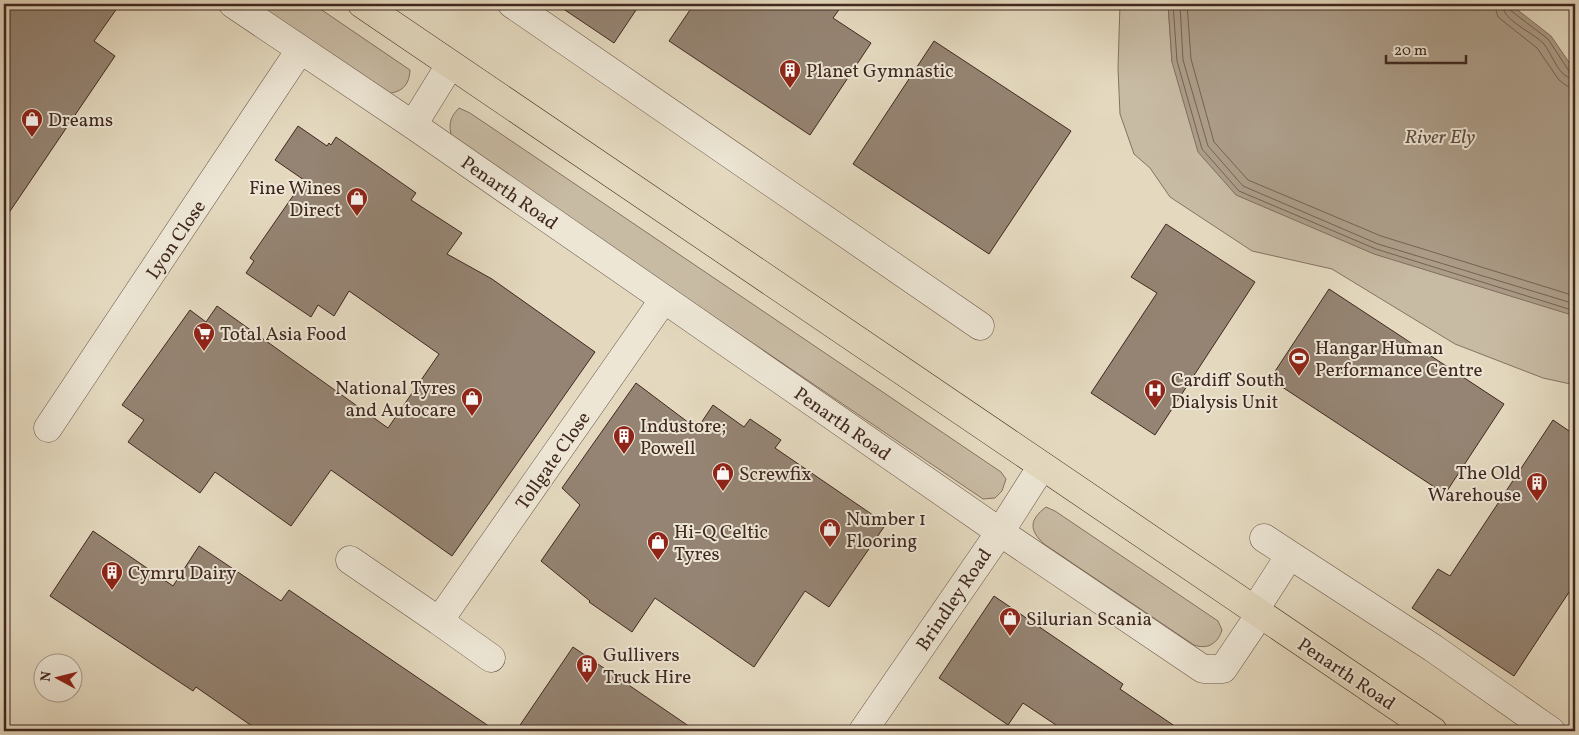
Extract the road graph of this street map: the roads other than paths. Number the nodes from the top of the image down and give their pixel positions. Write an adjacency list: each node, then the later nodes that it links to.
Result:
1 (233, 4): 4 (street, Penarth Road)
2 (362, 4): 5 (main road, Penarth Road)
3 (512, 4): 8 (street)
4 (300, 50): 6 (street, Penarth Road); 9 (street, Lyon Close)
5 (450, 65): 6 (street); 10 (main road, Penarth Road)
6 (414, 125): 7 (street, Penarth Road)
7 (664, 299): 11 (street, Penarth Road); 16 (street, Tollgate Close)
8 (980, 326)
9 (48, 428)
10 (1042, 466): 11 (street, Brindley Road); 15 (main road, Penarth Road)
11 (1000, 532): 15 (street, Penarth Road); 18 (street, Brindley Road)
12 (1264, 538): 13 (street)
13 (1290, 555): 15 (street); 20 (street)
14 (350, 560): 16 (street)
15 (1257, 613): 19 (main road, Penarth Road)
16 (439, 622): 17 (street)
17 (491, 658)
18 (863, 731)
19 (1433, 731)
20 (1551, 731)

